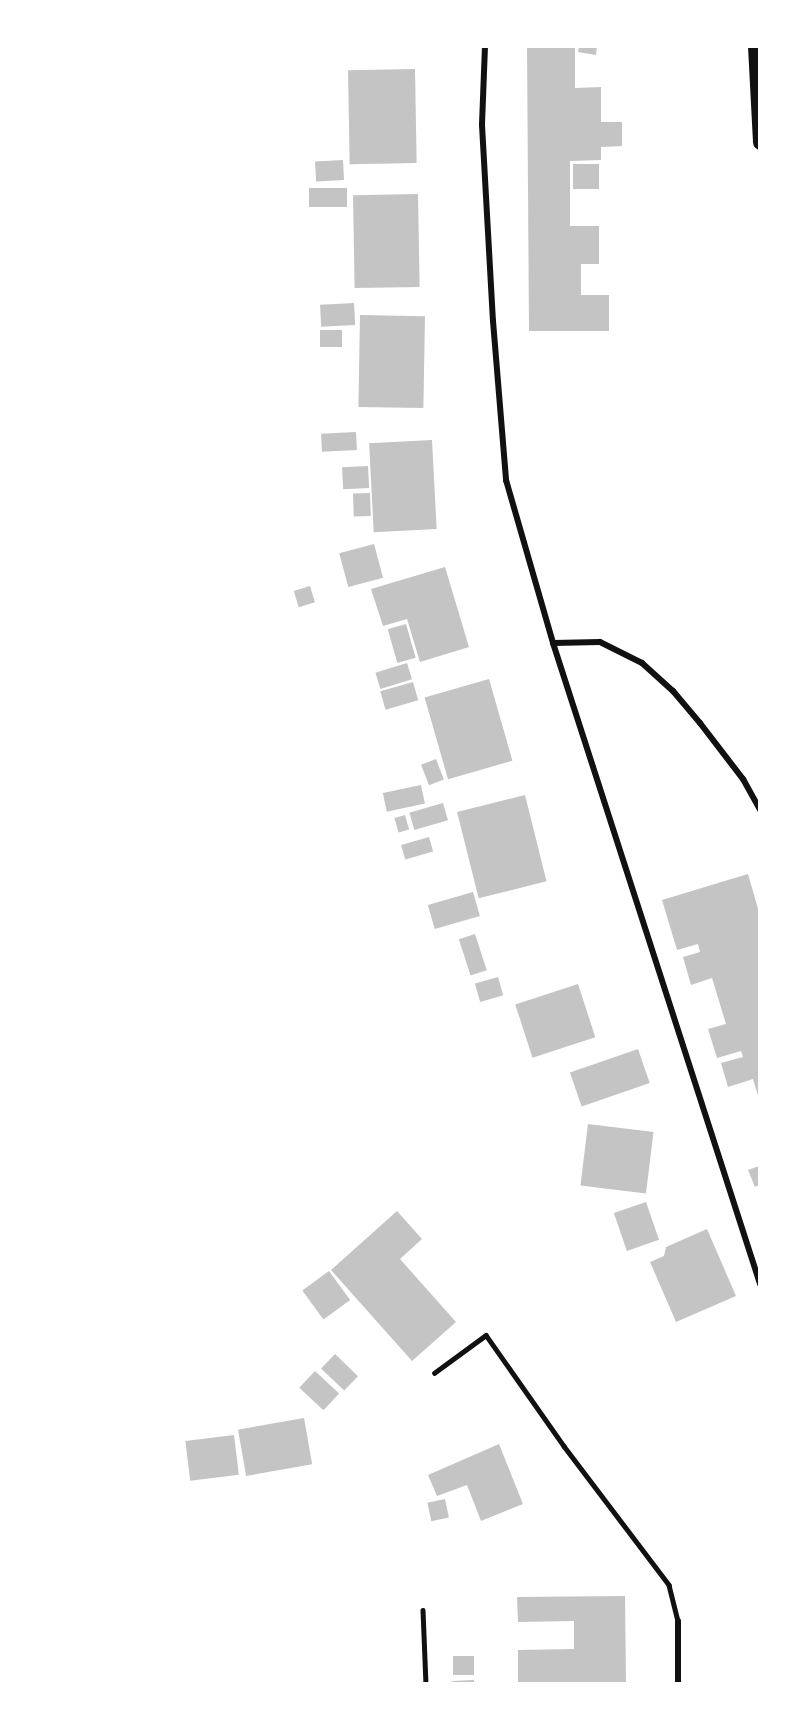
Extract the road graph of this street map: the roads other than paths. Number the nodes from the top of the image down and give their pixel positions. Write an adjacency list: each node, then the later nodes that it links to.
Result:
1 (485, 46): 4 (street)
2 (755, 46): 3 (main road)
3 (759, 142)
4 (553, 643): 5 (street); 6 (street)
5 (759, 810)
6 (759, 1284)
7 (434, 1373): 9 (lane)
8 (423, 1610): 10 (lane)
9 (678, 1621): 11 (street)
10 (426, 1683)
11 (678, 1683)

